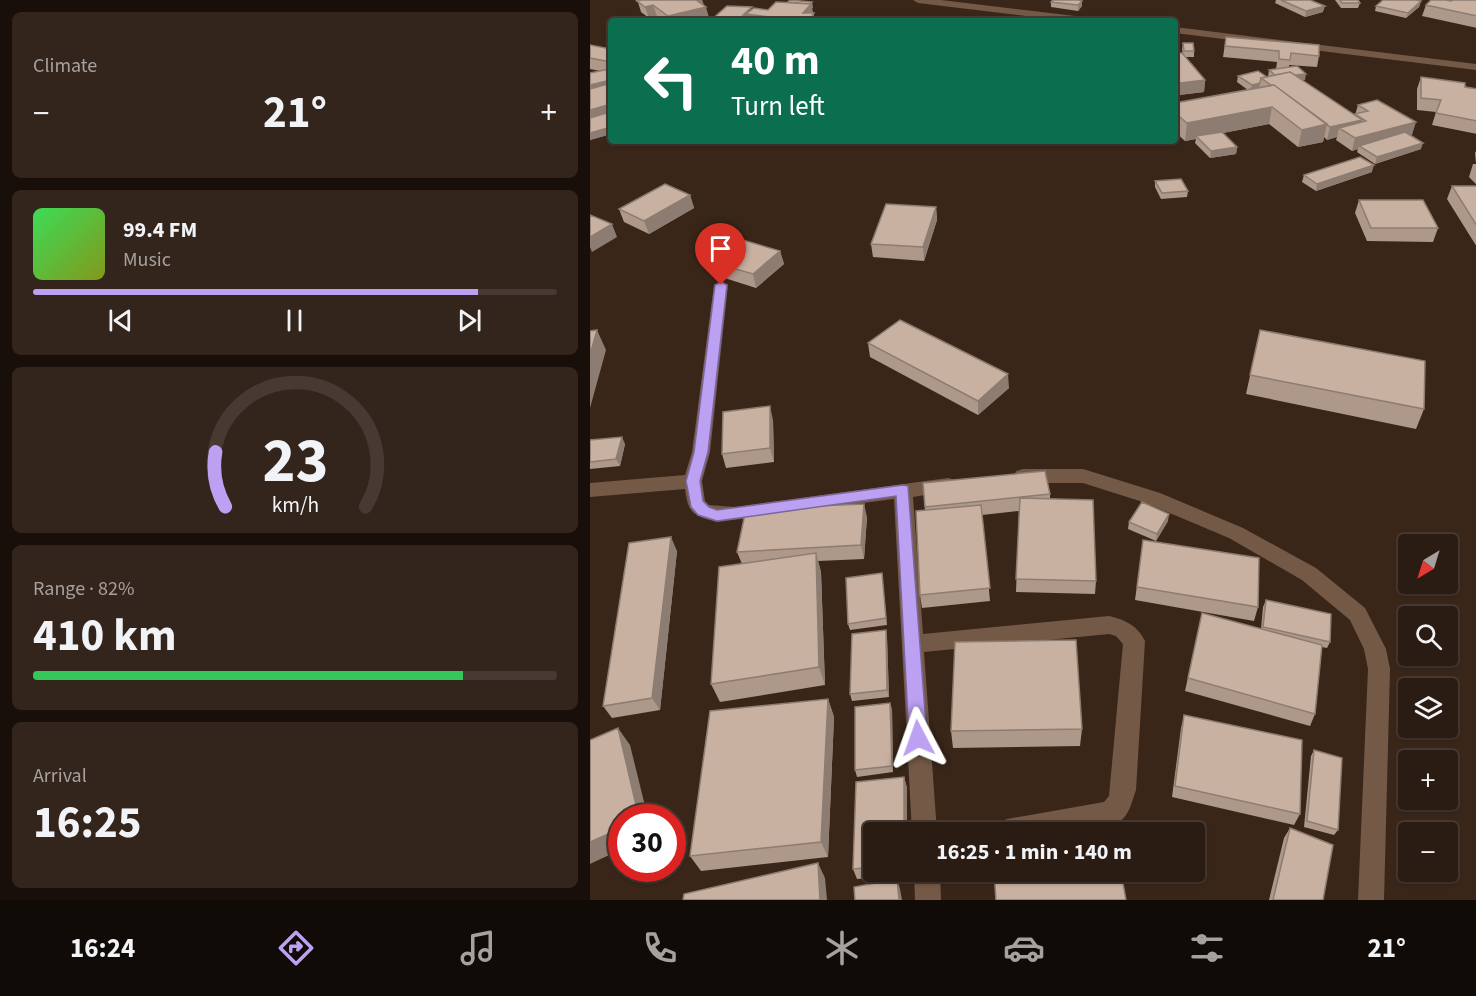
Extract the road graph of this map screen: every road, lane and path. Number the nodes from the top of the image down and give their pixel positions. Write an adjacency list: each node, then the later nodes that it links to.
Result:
1 (918, 0): 2 (street)
2 (1067, 18)
3 (1178, 30): 4 (street)
4 (1476, 67)
5 (721, 285): 7 (street)
6 (1007, 478): 16 (street)
7 (693, 481): 9 (street); 10 (street)
8 (972, 482): 10 (street)
9 (590, 490)
10 (903, 490): 11 (street)
11 (912, 644): 12 (street); 13 (street)
12 (923, 822)
13 (1062, 822)
14 (927, 882): 15 (street)
15 (928, 900)
16 (1371, 900)

